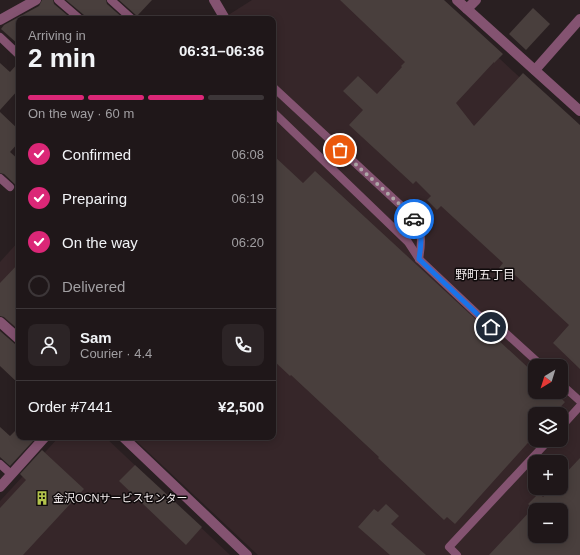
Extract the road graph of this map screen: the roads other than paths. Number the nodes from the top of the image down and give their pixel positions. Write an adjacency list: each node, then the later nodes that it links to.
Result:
1 (36, 0): 7 (street)
2 (58, 0): 9 (lane)
3 (111, 0): 10 (lane)
4 (214, 0): 11 (street)
5 (457, 0): 8 (street)
6 (476, 0): 8 (street)
7 (24, 2): 13 (street)
8 (467, 9): 16 (street)
9 (77, 16)
10 (129, 16)
11 (223, 16)
12 (580, 19): 16 (street)
13 (0, 20)
14 (0, 37): 15 (lane)
15 (16, 52)
16 (534, 70): 18 (street)
17 (276, 90): 22 (lane)
18 (580, 111)
19 (276, 115): 22 (lane)
20 (0, 178): 21 (lane)
21 (10, 187)
22 (419, 259): 25 (lane)
23 (0, 322): 24 (street)
24 (16, 336)
25 (534, 359)
26 (568, 390): 27 (lane)
27 (580, 401)
28 (580, 406): 29 (lane)
29 (568, 419)
30 (42, 440): 34 (street)
31 (126, 440): 36 (street)
32 (542, 447): 37 (lane)
33 (0, 464): 34 (lane)
34 (12, 474): 35 (street)
35 (0, 487)
36 (247, 555)
37 (457, 555)

